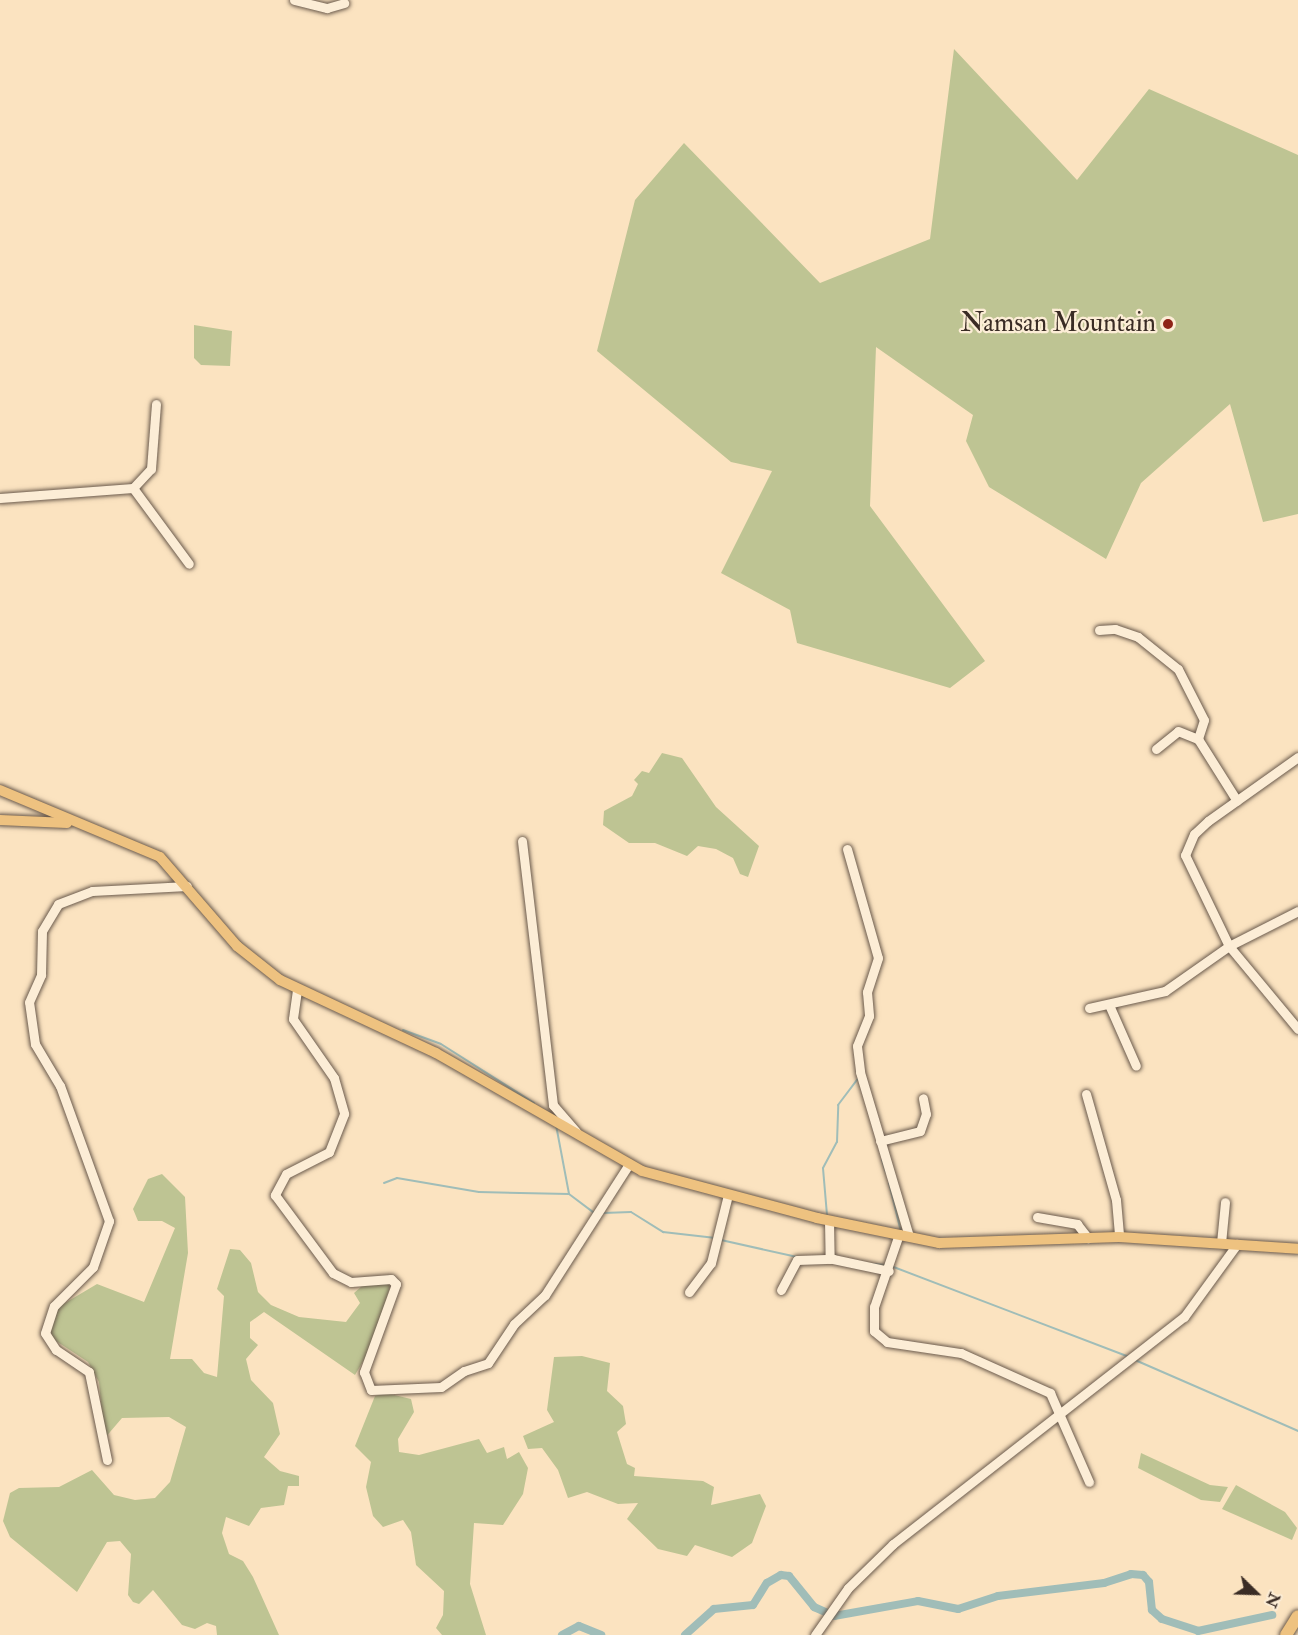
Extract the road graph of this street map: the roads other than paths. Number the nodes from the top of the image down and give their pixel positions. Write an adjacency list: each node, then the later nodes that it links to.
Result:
1 (294, 0): 2 (street)
2 (344, 3)
3 (156, 404): 4 (street)
4 (133, 488): 5 (street); 6 (street)
5 (0, 498)
6 (189, 564)
7 (1099, 630): 8 (street)
8 (1198, 740): 9 (street); 12 (street)
9 (1156, 749)
10 (1298, 757): 12 (street)
11 (0, 790): 14 (main road)
12 (1237, 801): 19 (street)
13 (0, 820): 14 (main road)
14 (73, 824): 17 (main road)
15 (522, 841): 28 (street)
16 (847, 849): 27 (street)
17 (187, 886): 20 (main road); 45 (street)
18 (1298, 911): 19 (street)
19 (1229, 946): 21 (street); 23 (street)
20 (297, 990): 28 (main road); 29 (street)
21 (1110, 1007): 22 (street); 24 (street)
22 (1089, 1008)
23 (1298, 1029)
24 (1136, 1066)
25 (1086, 1094): 35 (street)
26 (923, 1098): 27 (street)
27 (880, 1141): 34 (street)
28 (587, 1144): 29 (main road)
29 (629, 1164): 30 (main road)
30 (728, 1195): 33 (main road); 43 (street)
31 (1225, 1203): 37 (street)
32 (1037, 1217): 36 (street)
33 (827, 1220): 34 (main road); 40 (street)
34 (903, 1235): 36 (main road); 41 (street)
35 (1119, 1237): 36 (main road); 37 (main road)
36 (1088, 1238)
37 (1221, 1243): 38 (main road)
38 (1237, 1244): 39 (main road); 44 (street)
39 (1298, 1249)
40 (830, 1259): 41 (street); 42 (street)
41 (891, 1267): 44 (street)
42 (781, 1290)
43 (688, 1292)
44 (1060, 1414): 46 (street); 48 (street)
45 (106, 1460)
46 (1089, 1482)
47 (1298, 1616): 49 (highway)
48 (815, 1635)
49 (1286, 1635)

